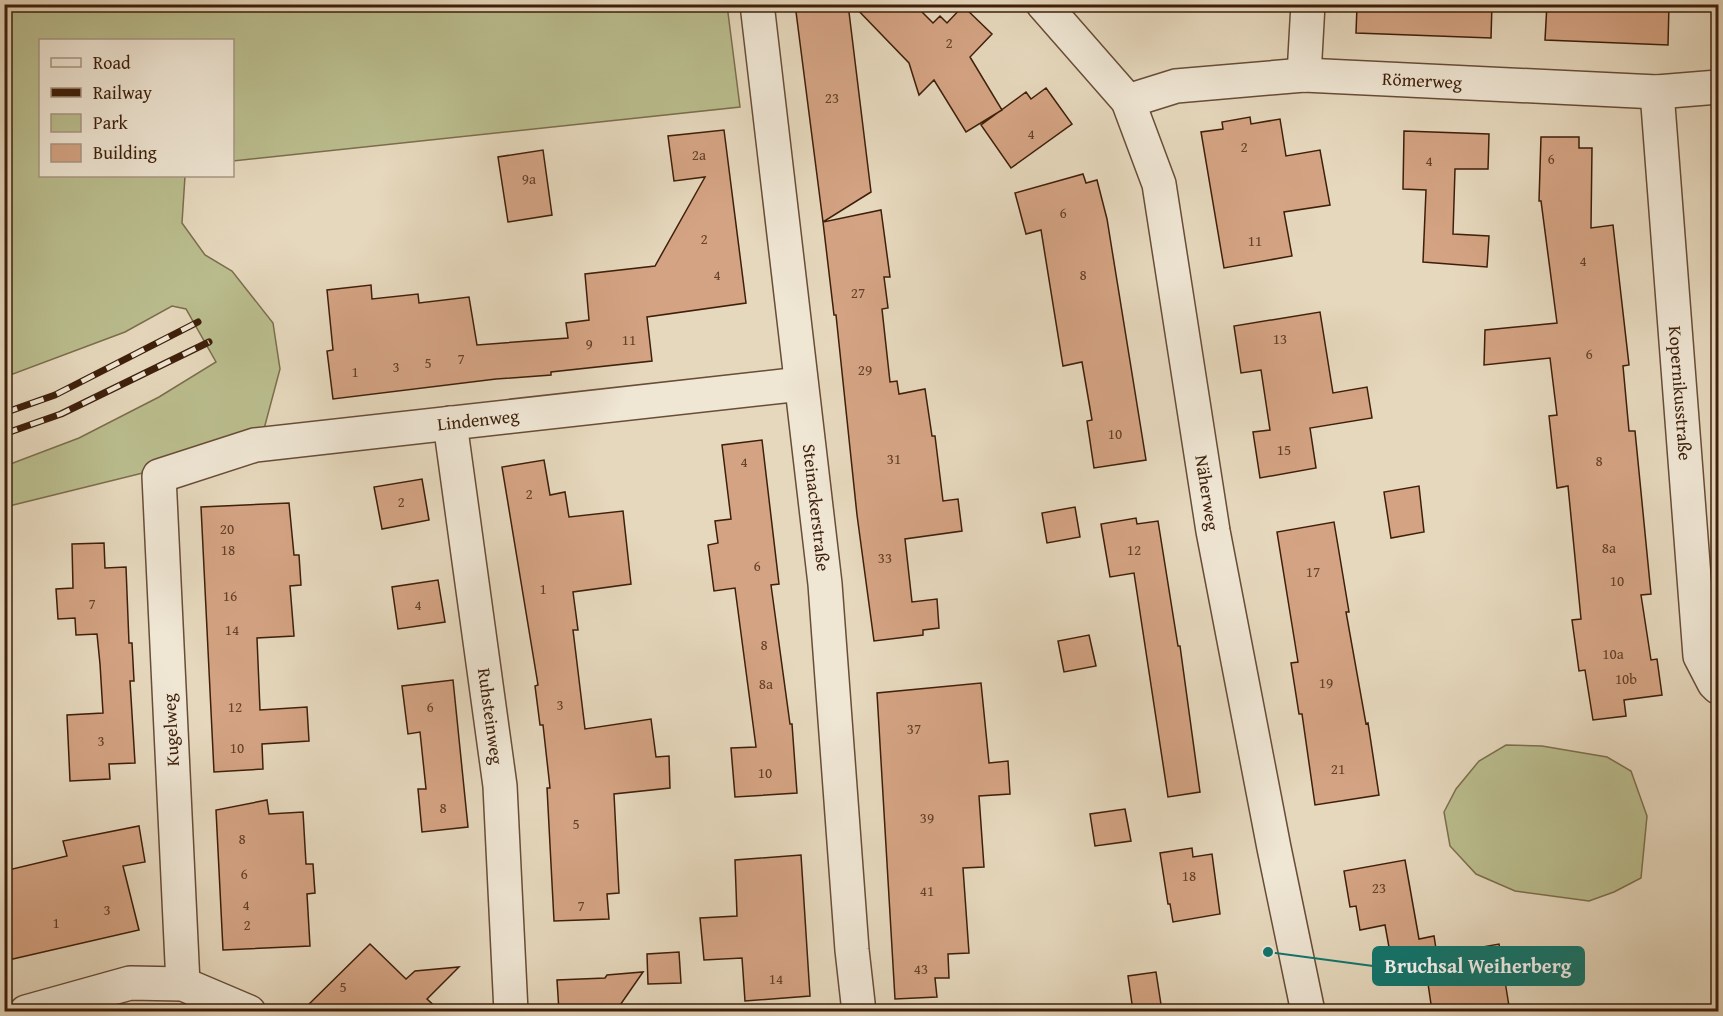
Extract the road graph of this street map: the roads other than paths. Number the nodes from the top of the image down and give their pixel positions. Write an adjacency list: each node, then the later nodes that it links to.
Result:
1 (757, 4): 8 (street, Steinackerstraße)
2 (1043, 4): 7 (street, Näherweg)
3 (1308, 4): 4 (street)
4 (1304, 75): 6 (street, Römerweg); 7 (street, Römerweg)
5 (1719, 87): 6 (street, Römerweg)
6 (1657, 92): 11 (street, Kopernikusstraße)
7 (1128, 101): 17 (street, Näherweg)
8 (801, 384): 9 (street, Lindenweg); 16 (street, Steinackerstraße)
9 (450, 423): 10 (street, Lindenweg); 15 (street, Ruhsteinweg)
10 (159, 476): 12 (street, Kugelweg)
11 (1719, 687)
12 (183, 984): 13 (street); 14 (street)
13 (26, 1011)
14 (249, 1011)
15 (511, 1011)
16 (859, 1011)
17 (1308, 1011)

